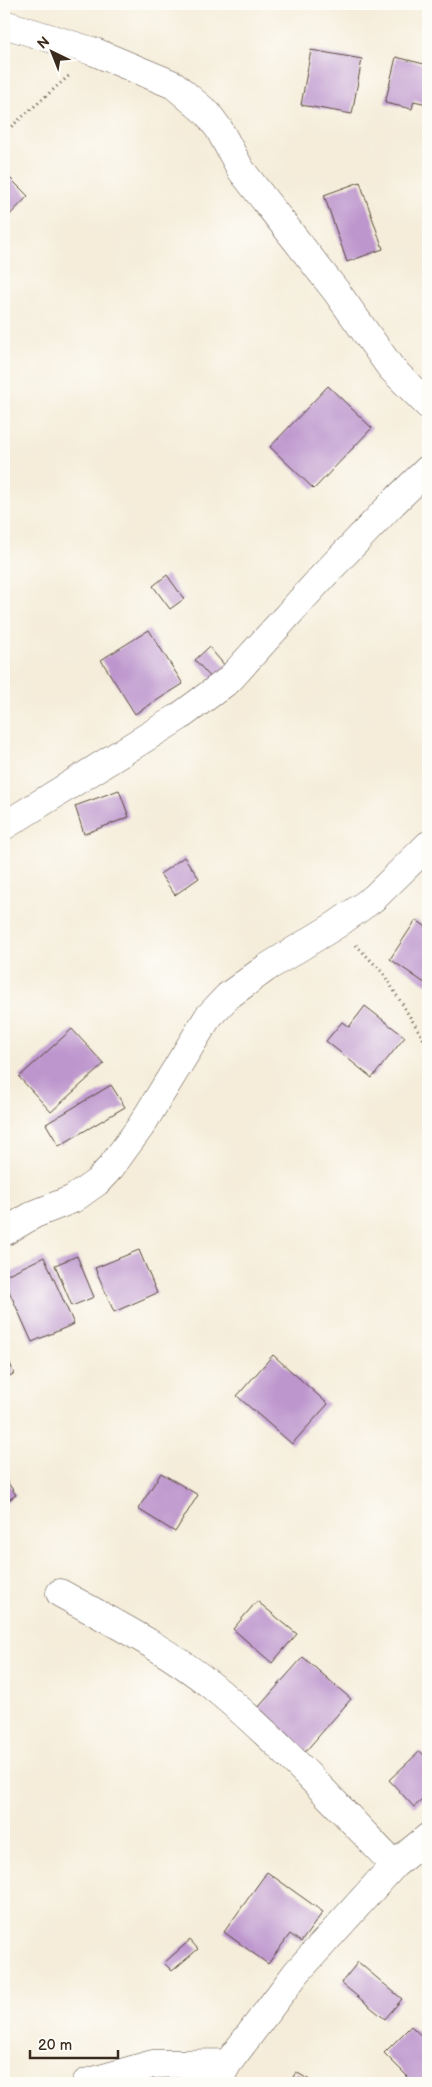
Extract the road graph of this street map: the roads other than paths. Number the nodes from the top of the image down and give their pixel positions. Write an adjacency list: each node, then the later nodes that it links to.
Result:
1 (4, 24): 2 (street)
2 (428, 405)
3 (428, 469): 4 (street)
4 (4, 826)
5 (428, 845): 6 (street)
6 (4, 1232)
7 (60, 1593): 9 (street)
8 (428, 1837): 9 (street)
9 (399, 1861): 10 (street); 11 (street)
10 (428, 1867)
11 (222, 2073): 12 (street)
12 (86, 2083)

